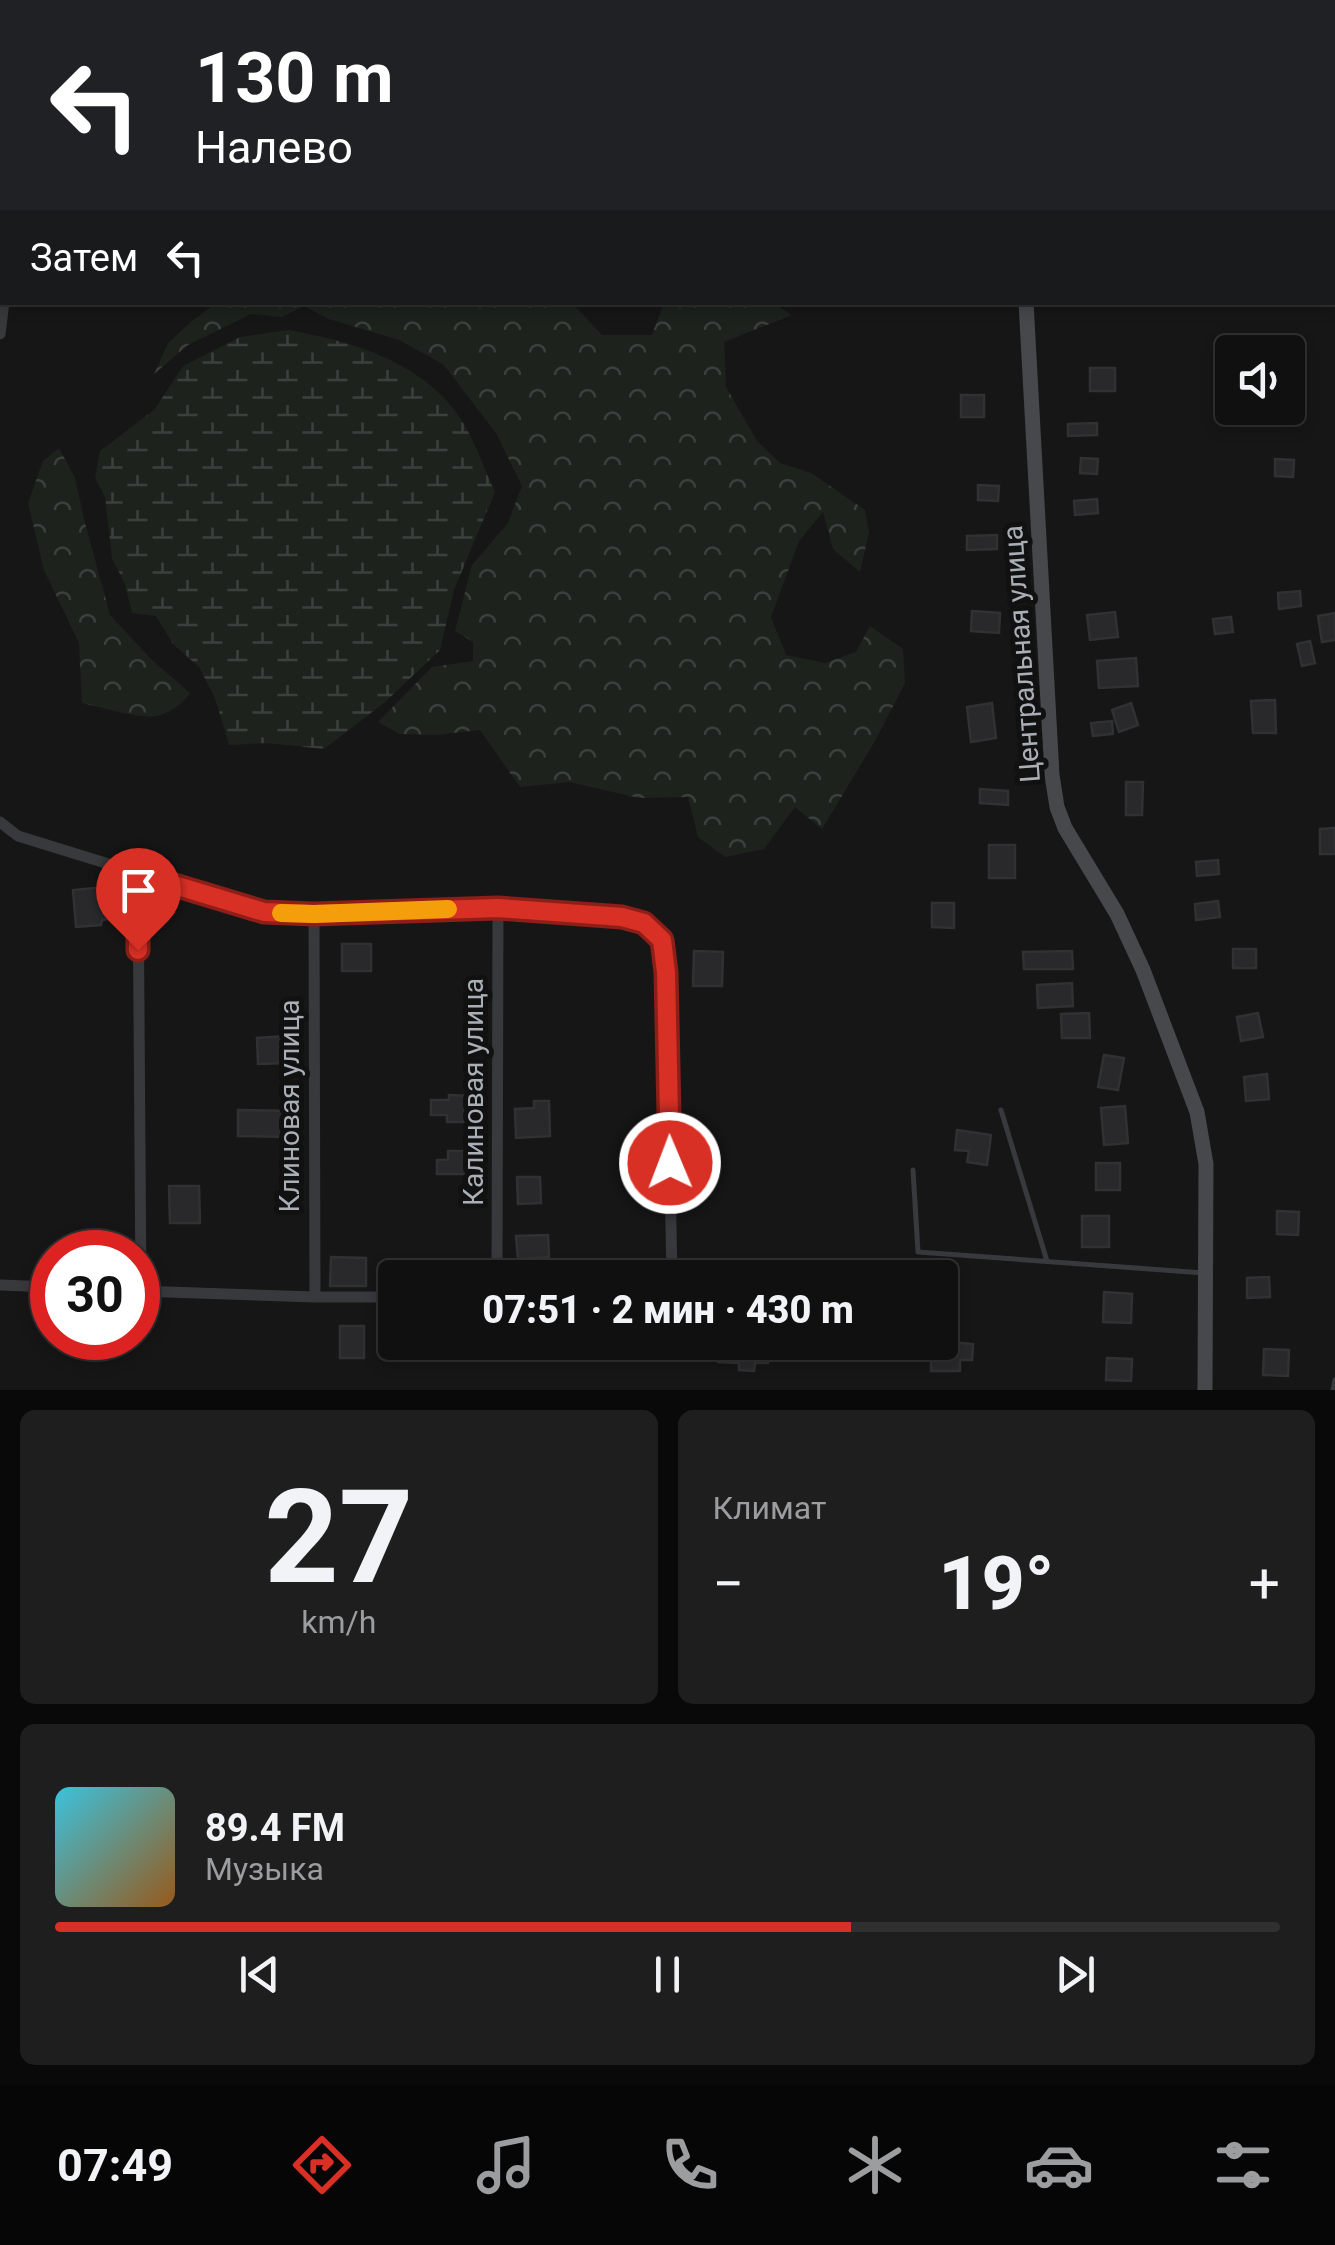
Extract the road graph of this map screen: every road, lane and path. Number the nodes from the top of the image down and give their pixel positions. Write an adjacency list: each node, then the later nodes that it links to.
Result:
1 (4, 305): 3 (street)
2 (1026, 305): 14 (street, Центральная улица)
3 (0, 334)
4 (0, 822): 5 (street)
5 (138, 874): 7 (street); 10 (street)
6 (498, 908): 7 (street); 11 (street, Калиновая улица); 12 (street)
7 (314, 914): 18 (street, Клиновая улица)
8 (1002, 1110): 13 (lane)
9 (913, 1170): 13 (lane)
10 (139, 1230)
11 (497, 1260)
12 (672, 1260)
13 (1047, 1261): 14 (lane)
14 (1207, 1273): 21 (street, Центральная улица)
15 (0, 1285): 16 (street)
16 (30, 1286)
17 (160, 1292): 18 (street)
18 (315, 1297): 19 (street)
19 (378, 1297)
20 (1335, 1380): 22 (lane)
21 (1205, 1390)
22 (1333, 1390)

